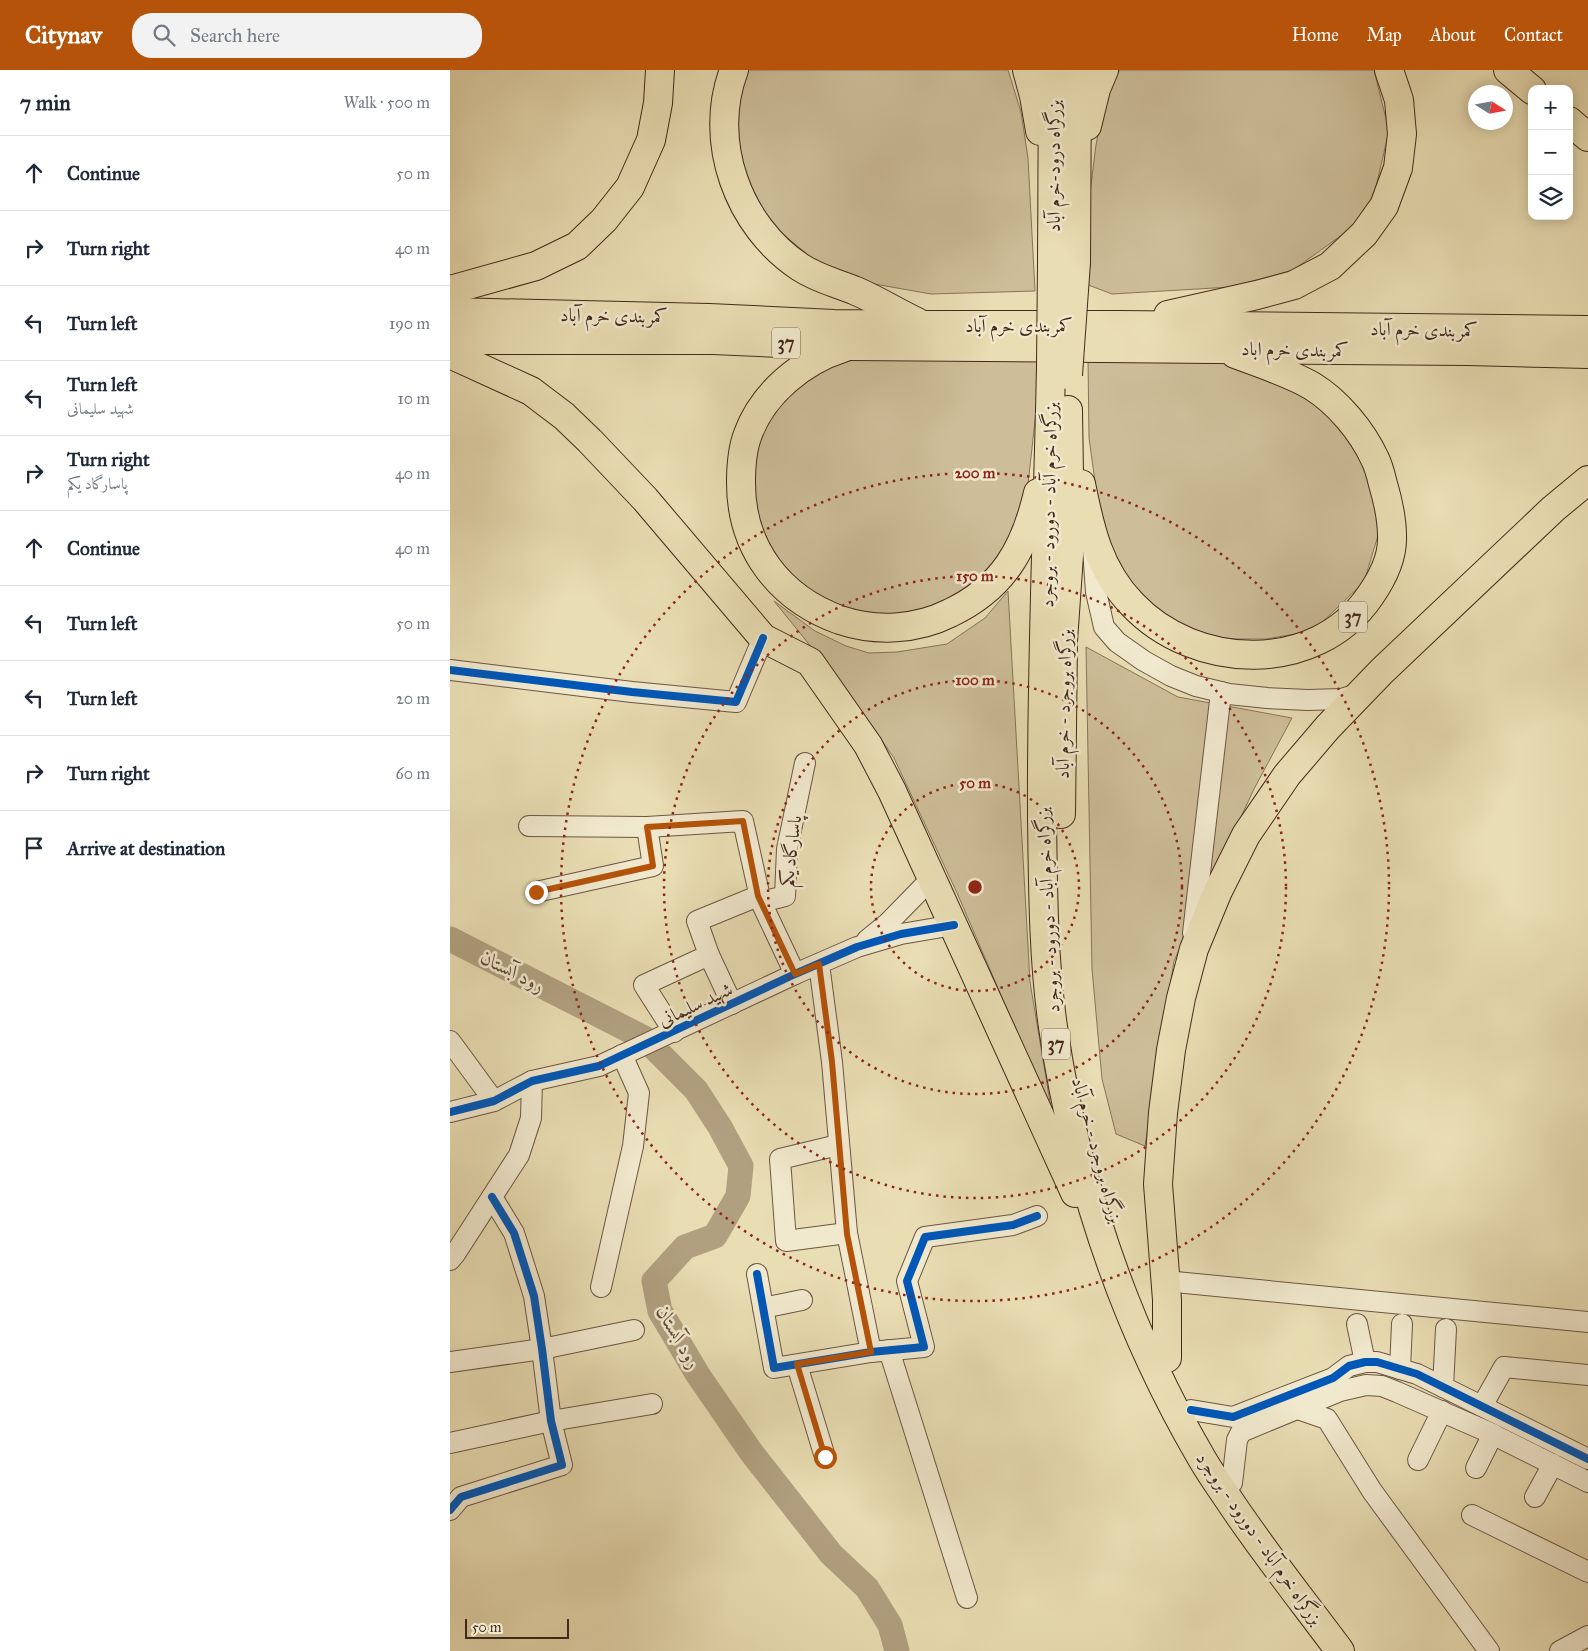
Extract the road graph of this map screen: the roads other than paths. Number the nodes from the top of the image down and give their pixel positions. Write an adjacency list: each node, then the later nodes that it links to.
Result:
1 (660, 70): 13 (highway)
2 (734, 70): 15 (highway)
3 (1027, 70): 12 (highway)
4 (1053, 70): 12 (highway, بزرگراه درود-خرم آباد)
5 (1077, 70): 12 (highway, بزرگراه درود-خرم آباد)
6 (1104, 70): 12 (highway, 37)
7 (1389, 70): 17 (highway, 37)
8 (1508, 70): 9 (highway)
9 (1528, 87)
10 (1573, 125): 11 (highway)
11 (1588, 137)
12 (1064, 248): 22 (highway, 37, bridge)
13 (450, 290)
14 (450, 312): 15 (highway, کمربندی خرم آباد / 37)
15 (922, 325): 17 (highway, کمربندی خرم آباد / 37)
16 (1588, 330): 17 (highway, کمربندی خرم آباد)
17 (1121, 336): 19 (highway, کمربندی خرم آباد / 37); 21 (highway, کمربندی خرم اباد); 24 (highway, 37)
18 (450, 340): 19 (highway, کمربندی خرم آباد / 37)
19 (850, 346): 22 (highway)
20 (450, 354): 25 (highway, 37)
21 (1588, 354)
22 (1059, 380): 24 (highway, 37); 59 (highway, بزرگراه خرم آباد - دورود - بروجرد / 37); 66 (highway, بزرگراه بروجرد - خرم آباد / 37)
23 (1588, 480): 28 (highway)
24 (1092, 537): 27 (street)
25 (763, 638): 26 (street); 32 (highway, 37)
26 (450, 670)
27 (1221, 692): 28 (street); 39 (street)
28 (1361, 693): 39 (highway)
29 (805, 763): 34 (street, پاسارگاد یکم)
30 (529, 826): 31 (street)
31 (647, 827): 33 (street); 34 (street)
32 (932, 878): 35 (highway, 37); 36 (street, شهید سلیمانی)
33 (536, 892)
34 (760, 899): 37 (street); 40 (street, پاسارگاد یکم)
35 (954, 925): 36 (street, شهید سلیمانی); 59 (highway, 37)
36 (857, 947): 38 (street, شهید سلیمانی)
37 (709, 955): 41 (street); 42 (street)
38 (819, 964): 40 (street, شهید سلیمانی); 48 (street)
39 (1189, 967): 54 (highway)
40 (795, 974): 41 (street, شهید سلیمانی)
41 (732, 1004): 42 (street, شهید سلیمانی)
42 (674, 1032): 44 (street, شهید سلیمانی)
43 (450, 1041): 46 (street)
44 (622, 1055): 45 (street, شهید سلیمانی); 55 (street)
45 (532, 1081): 46 (street, شهید سلیمانی); 49 (street)
46 (494, 1101): 47 (street, شهید سلیمانی)
47 (450, 1112)
48 (838, 1145): 51 (street); 51 (street)
49 (492, 1197): 52 (street); 64 (street)
50 (1037, 1216): 65 (street)
51 (847, 1234): 65 (street)
52 (452, 1256)
53 (757, 1274): 57 (street)
54 (1165, 1281): 58 (street); 66 (highway)
55 (601, 1287)
56 (802, 1300): 57 (street)
57 (763, 1308): 69 (street)
58 (1588, 1322)
59 (1134, 1323): 94 (highway, بزرگراه خرم آباد - دورود - بروجرد / 37)
60 (1357, 1324): 68 (street)
61 (1402, 1324): 70 (street)
62 (1446, 1329): 72 (street)
63 (634, 1330): 64 (street)
64 (542, 1349): 67 (street); 78 (street)
65 (880, 1351): 69 (street); 92 (street)
66 (1167, 1358): 76 (highway, بزرگراه بروجرد - خرم آباد / 37)
67 (450, 1362)
68 (1365, 1362): 70 (street); 76 (street)
69 (797, 1364): 82 (street)
70 (1400, 1369): 72 (street)
71 (1588, 1376): 75 (street)
72 (1443, 1387): 75 (street)
73 (652, 1404): 78 (street)
74 (1295, 1408): 77 (street); 87 (street); 96 (street)
75 (1488, 1409): 79 (street); 81 (street)
76 (1191, 1410): 87 (highway, بزرگراه بروجرد - خرم آباد / 37)
77 (1442, 1411): 79 (street); 83 (street)
78 (551, 1421): 80 (street); 89 (street)
79 (1490, 1432): 84 (street); 85 (street)
80 (450, 1443)
81 (1585, 1455)
82 (825, 1457)
83 (1418, 1460)
84 (1553, 1464): 86 (street); 88 (street)
85 (1476, 1468)
86 (1588, 1482)
87 (1232, 1483): 95 (highway, بزرگراه بروجرد - خرم آباد / 37)
88 (1535, 1497)
89 (450, 1510)
90 (1472, 1515): 91 (street)
91 (1588, 1572)
92 (967, 1598)
93 (1588, 1636): 97 (street)
94 (1340, 1651)
95 (1356, 1651)
96 (1489, 1651)
97 (1560, 1651)

